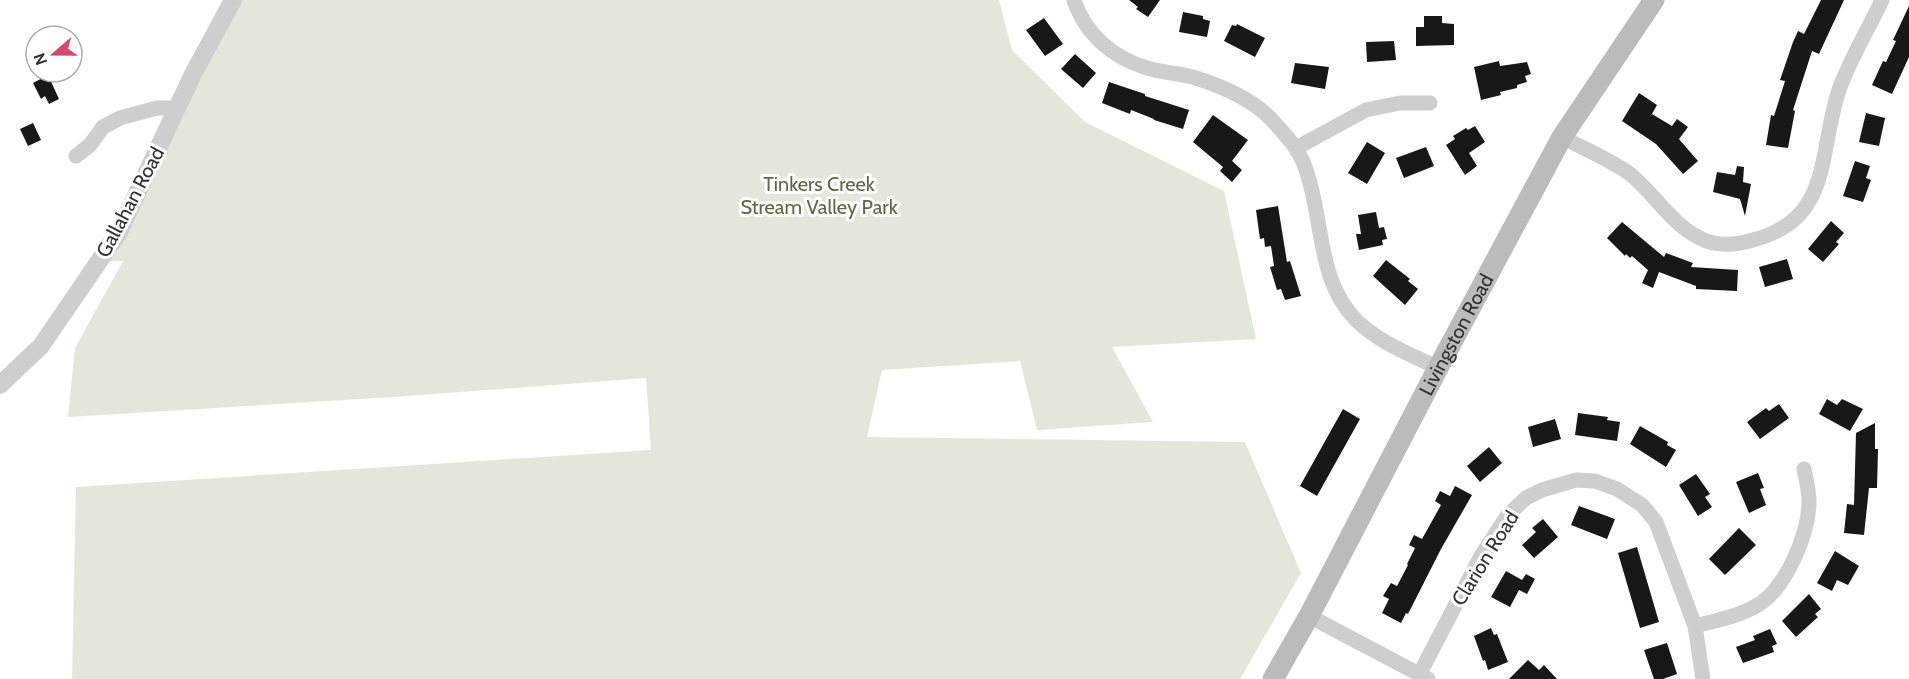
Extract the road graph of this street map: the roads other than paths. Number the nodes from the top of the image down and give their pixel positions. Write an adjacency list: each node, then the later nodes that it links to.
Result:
1 (233, 0): 6 (street, Gallahan Road)
2 (1074, 0): 8 (street)
3 (1654, 0): 7 (main road, Livingston Road)
4 (1882, 0): 7 (street)
5 (1430, 103): 8 (street)
6 (177, 108): 9 (street); 11 (street, Gallahan Road)
7 (1562, 137): 10 (main road, Livingston Road)
8 (1296, 148): 10 (street)
9 (76, 156)
10 (1438, 368): 13 (main road, Livingston Road)
11 (0, 385)
12 (1804, 469): 14 (street)
13 (1309, 616): 15 (street); 16 (main road, Livingston Road)
14 (1695, 626): 15 (street, Clarion Road); 17 (street, Clarion Road)
15 (1424, 677)
16 (1273, 679)
17 (1702, 679)

